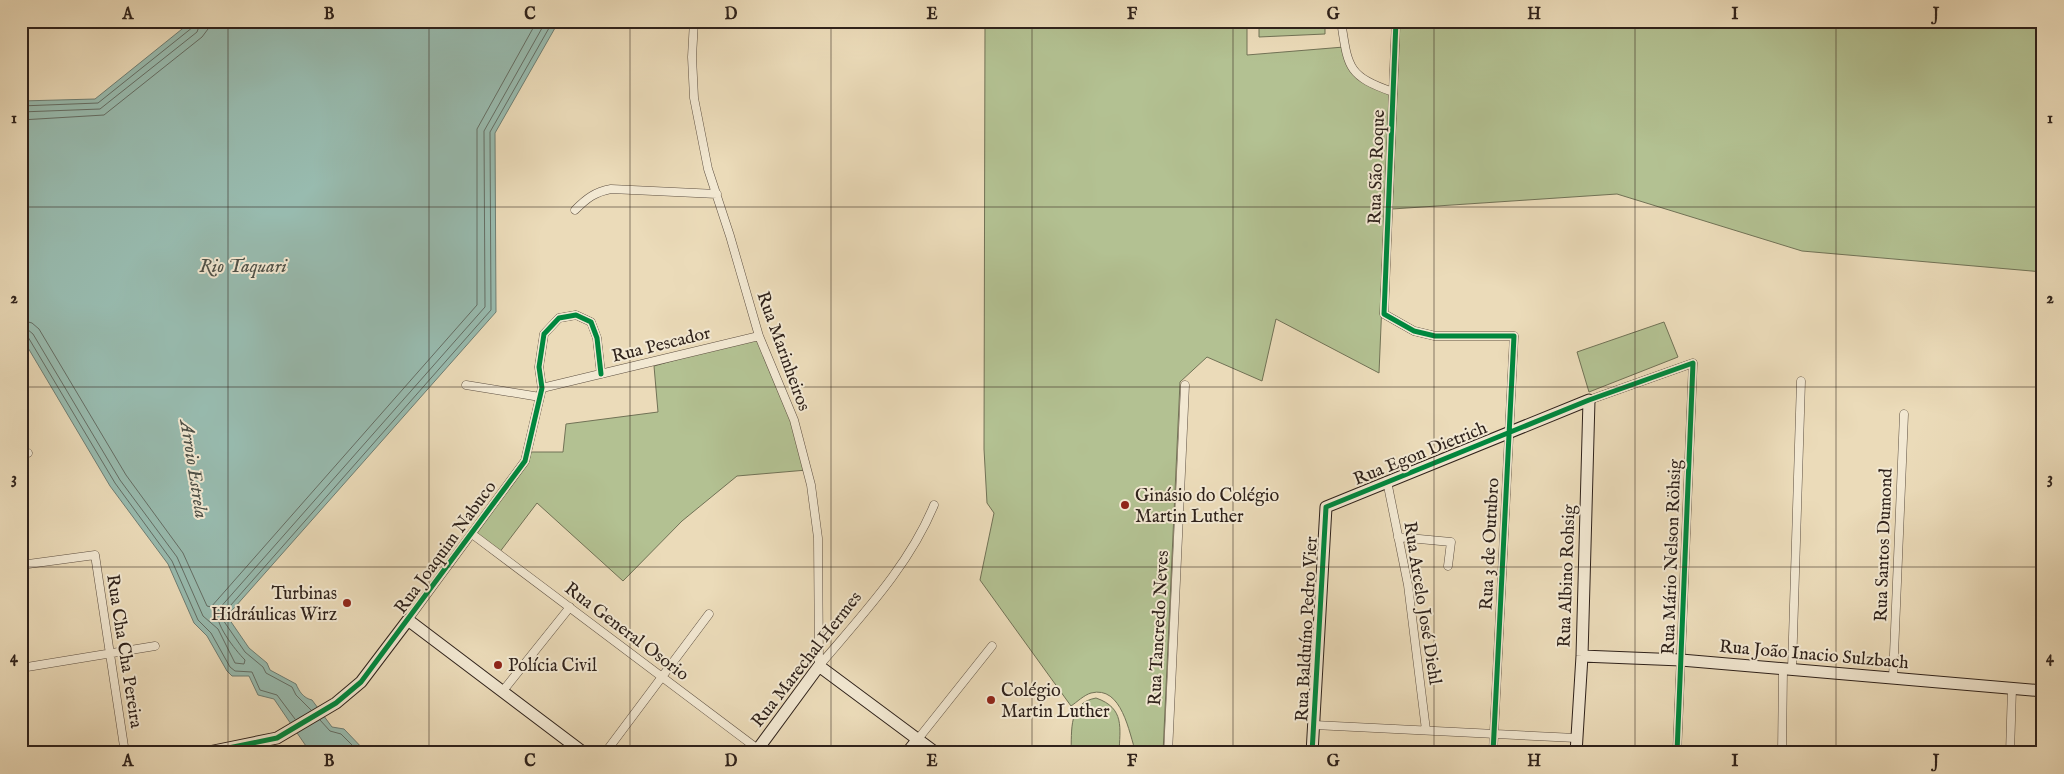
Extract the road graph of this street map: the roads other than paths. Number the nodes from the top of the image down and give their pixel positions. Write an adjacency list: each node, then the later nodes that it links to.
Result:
1 (694, 21): 5 (street, Rua Marinheiros)
2 (1341, 21): 4 (street)
3 (1396, 21): 4 (street, Rua São Roque)
4 (1393, 92): 8 (street, Rua São Roque)
5 (717, 194): 6 (street); 7 (street, Rua Marinheiros)
6 (575, 210)
7 (758, 336): 10 (street, Rua Pescador); 34 (street, Rua Marinheiros)
8 (1514, 336): 18 (street, Rua 3 de Outubro)
9 (1693, 363): 16 (street, Rua Egon Dietrich); 33 (street, Rua Mário Nelson Röhsig)
10 (601, 374): 14 (street, Rua Pescador); 14 (street, Rua Joaquim Nabuco)
11 (1801, 381): 36 (street)
12 (466, 385): 15 (street)
13 (1184, 385): 55 (street, Rua Tancredo Neves)
14 (542, 388): 15 (street, Rua Joaquim Nabuco)
15 (540, 397): 22 (street, Rua Joaquim Nabuco)
16 (1589, 400): 18 (street, Rua Egon Dietrich); 32 (street, Rua Albino Rohsig)
17 (1904, 414): 38 (street, Rua Santos Dumond)
18 (1508, 432): 19 (street, Rua Egon Dietrich); 44 (street, Rua 3 de Outubro)
19 (1387, 481): 21 (street, Rua Egon Dietrich); 23 (street, Rua Arcelo José Diehl)
20 (934, 505): 34 (street, Rua Marechal Hermes)
21 (1326, 507): 42 (street, Rua Balduíno Pedro Vier)
22 (472, 534): 26 (street, Rua General Osorio); 28 (street, Rua Joaquim Nabuco)
23 (1398, 538): 25 (street); 43 (street, Rua Arcelo José Diehl)
24 (21, 565): 31 (street, Rua Cha Cha Pereira)
25 (1448, 566)
26 (570, 607): 37 (street, Rua General Osorio); 41 (street)
27 (709, 614): 37 (street)
28 (408, 620): 41 (street); 47 (street, Rua Joaquim Nabuco)
29 (155, 646): 31 (street)
30 (992, 646): 46 (street)
31 (112, 655): 35 (street); 49 (street, Rua Cha Cha Pereira)
32 (1582, 656): 33 (street, Rua João Inacio Sulzbach); 45 (street, Rua Albino Rohsig)
33 (1681, 660): 36 (street, Rua João Inacio Sulzbach); 59 (street, Rua Mário Nelson Röhsig)
34 (819, 666): 46 (street); 48 (street, Rua Marechal Hermes)
35 (21, 668)
36 (1787, 669): 38 (street, Rua João Inacio Sulzbach); 60 (street)
37 (663, 676): 48 (street, Rua General Osorio); 52 (street)
38 (1893, 678): 39 (street, Rua João Inacio Sulzbach)
39 (2012, 688): 40 (street, Rua João Inacio Sulzbach); 61 (street)
40 (2043, 690)
41 (502, 692): 51 (street)
42 (1314, 726): 43 (street); 56 (street, Rua Balduíno Pedro Vier)
43 (1426, 730): 44 (street)
44 (1494, 734): 45 (street); 57 (street, Rua 3 de Outubro)
45 (1576, 738): 58 (street, Rua Albino Rohsig)
46 (918, 739): 53 (street); 54 (street)
47 (232, 750): 50 (street, Rua Joaquim Nabuco)
48 (759, 751)
49 (125, 753)
50 (204, 753)
51 (584, 753)
52 (605, 753)
53 (907, 753)
54 (936, 753)
55 (1168, 753)
56 (1312, 753)
57 (1493, 753)
58 (1576, 753)
59 (1678, 753)
60 (1782, 753)
61 (2010, 753)

